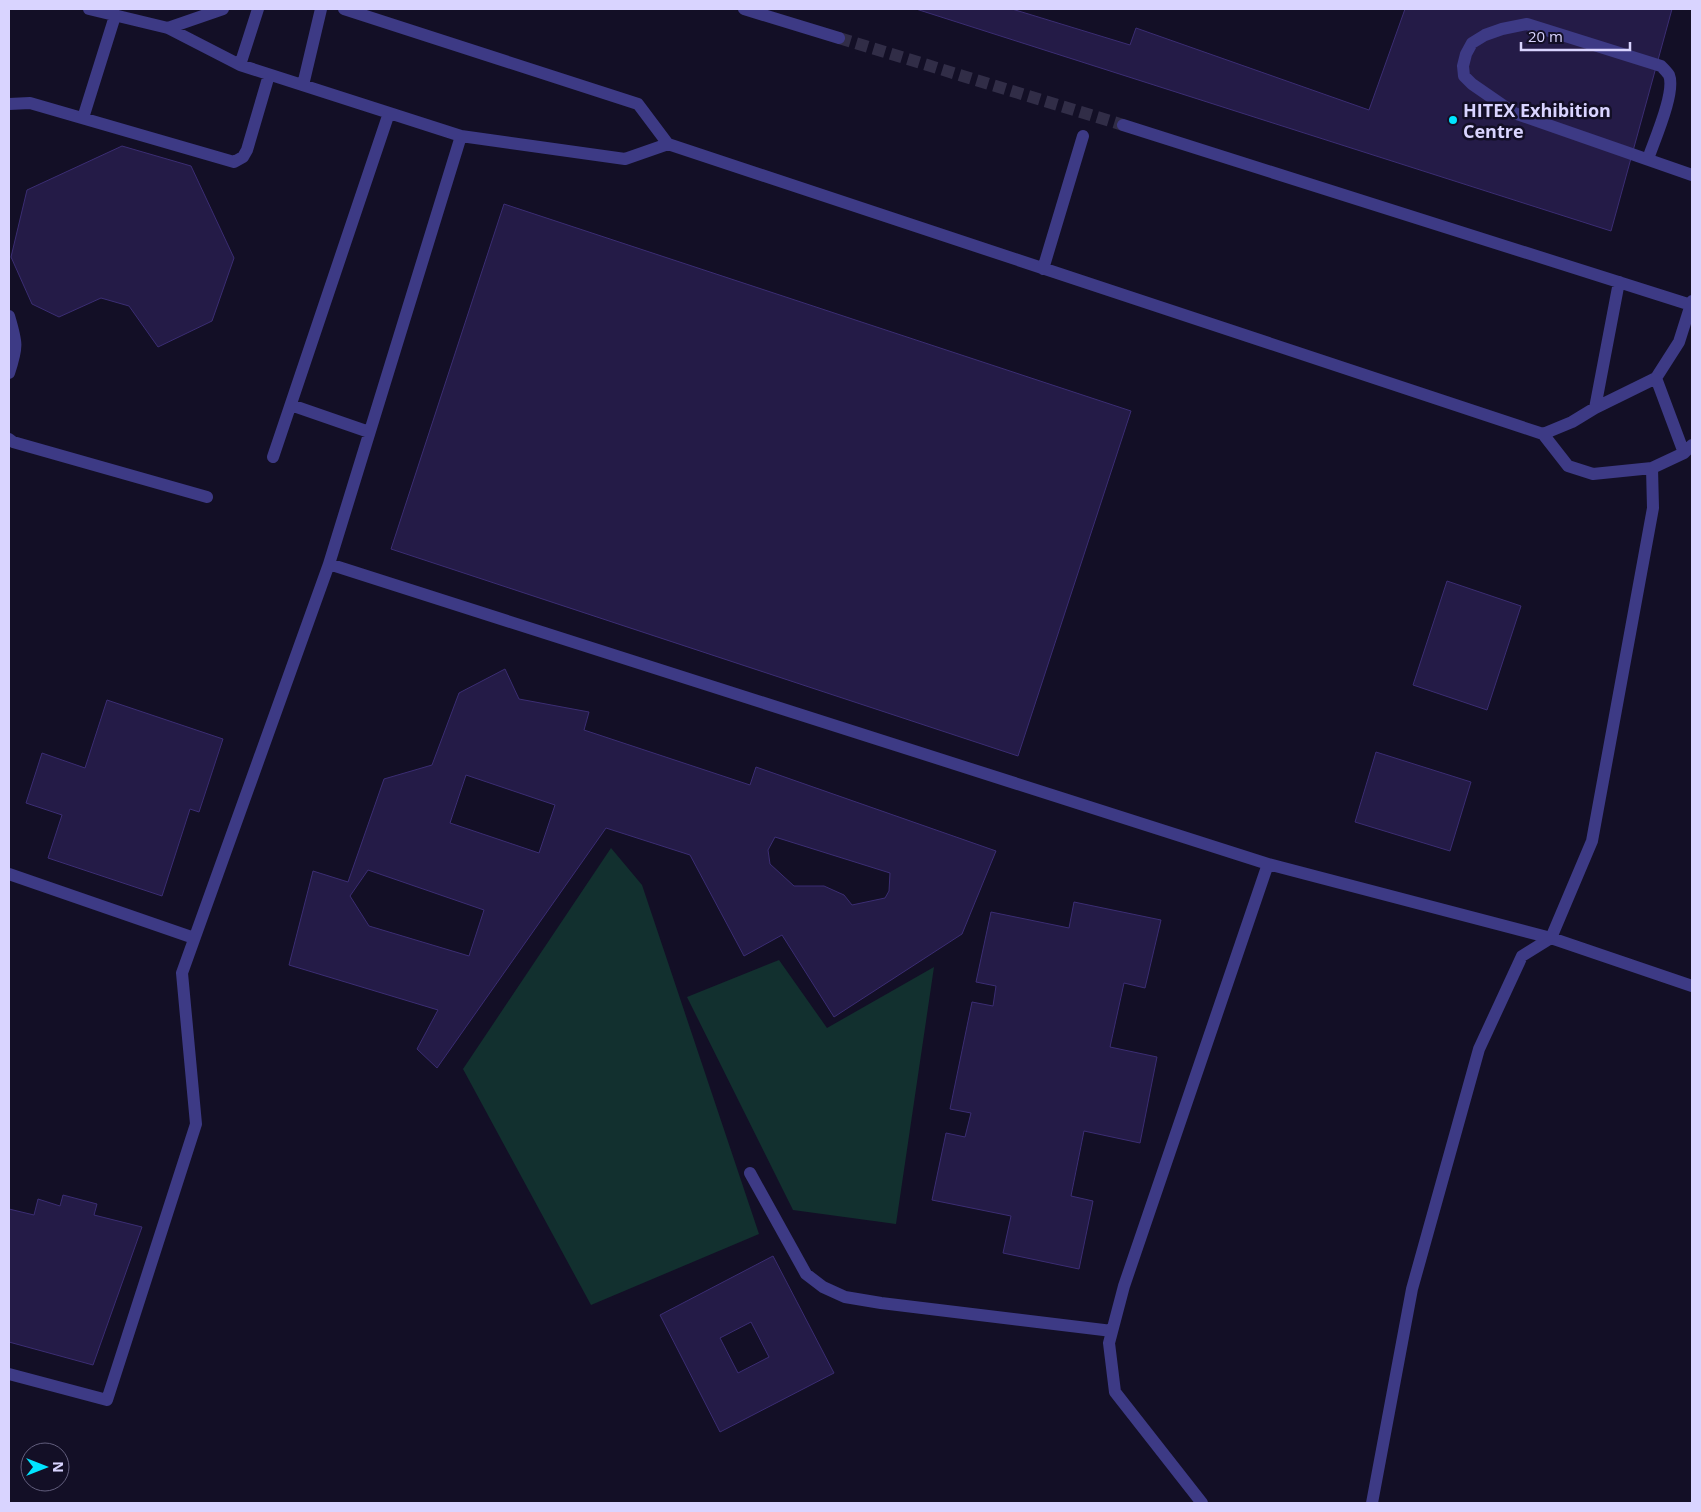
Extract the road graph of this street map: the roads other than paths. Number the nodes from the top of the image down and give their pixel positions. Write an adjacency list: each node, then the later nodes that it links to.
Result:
1 (89, 9): 7 (lane)
2 (223, 9): 8 (lane)
3 (258, 9): 10 (lane)
4 (321, 9): 12 (lane)
5 (344, 9): 19 (lane)
6 (744, 9): 9 (lane)
7 (115, 16): 8 (lane); 15 (lane)
8 (168, 28): 10 (lane)
9 (839, 38)
10 (240, 65): 11 (lane)
11 (269, 74): 12 (lane); 15 (lane)
12 (303, 85): 14 (lane)
13 (9, 104): 15 (lane)
14 (389, 113): 17 (lane); 28 (lane)
15 (83, 118)
16 (1123, 125): 23 (lane)
17 (461, 136): 19 (lane); 30 (lane)
18 (1083, 136): 22 (lane)
19 (668, 144): 22 (lane)
20 (1648, 159): 20 (lane); 21 (lane)
21 (1692, 175)
22 (1043, 269): 31 (lane)
23 (1619, 282): 24 (lane); 29 (lane)
24 (1692, 303): 27 (lane)
25 (9, 316): 26 (lane)
26 (9, 373)
27 (1656, 378): 29 (lane); 33 (lane)
28 (291, 405): 30 (lane); 34 (lane)
29 (1595, 408): 31 (lane)
30 (369, 432): 37 (lane)
31 (1543, 434): 35 (lane)
32 (9, 439): 36 (lane)
33 (1688, 449): 35 (lane)
34 (273, 458)
35 (1652, 468): 41 (lane)
36 (206, 497)
37 (328, 564): 38 (lane); 40 (lane)
38 (1268, 864): 41 (lane); 44 (lane)
39 (9, 874): 40 (lane)
40 (194, 938): 45 (lane)
41 (1551, 938): 42 (lane); 47 (lane)
42 (1692, 986)
43 (750, 1173): 44 (lane)
44 (1112, 1331): 46 (lane)
45 (9, 1374)
46 (1202, 1503)
47 (1372, 1503)

